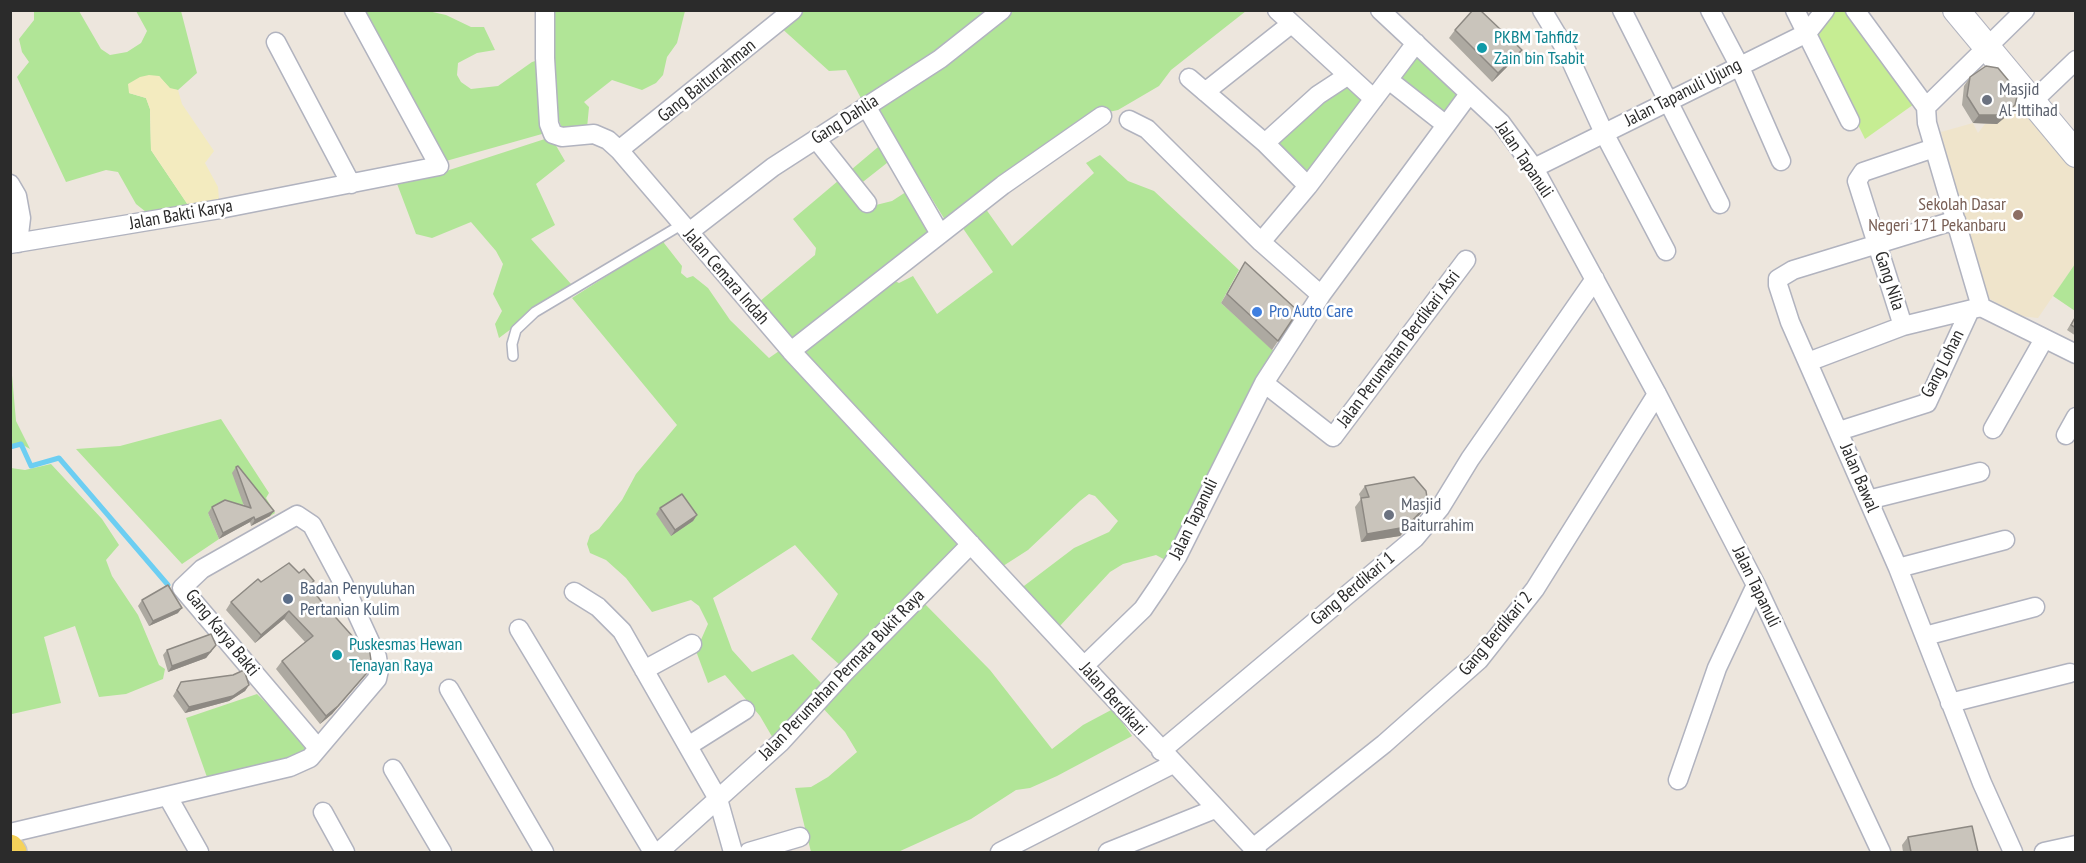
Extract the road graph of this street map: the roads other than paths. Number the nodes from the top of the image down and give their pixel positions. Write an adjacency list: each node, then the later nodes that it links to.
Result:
1 (354, 10): 45 (street, Jalan Bakti Karya)
2 (545, 10): 40 (street, Jalan Cemara Indah)
3 (793, 10): 40 (street, Gang Baiturrahman)
4 (1002, 10): 30 (street, Gang Dahlia)
5 (1277, 10): 15 (street)
6 (1542, 10): 36 (street)
7 (1623, 10): 28 (street)
8 (1710, 10): 21 (street)
9 (1795, 10): 16 (street)
10 (1826, 10): 16 (street, Jalan Tapanuli Ujung)
11 (1855, 10): 31 (street)
12 (1956, 10): 19 (street)
13 (2025, 10): 19 (street)
14 (1385, 12): 18 (street)
15 (1291, 24): 22 (street); 25 (street)
16 (1808, 33): 21 (street, Jalan Tapanuli Ujung); 34 (street)
17 (276, 42): 45 (street)
18 (1416, 43): 24 (street); 26 (street)
19 (1986, 49): 29 (street); 31 (street)
20 (2076, 60): 29 (street)
21 (1739, 65): 28 (street, Jalan Tapanuli Ujung); 42 (street)
22 (1347, 76): 27 (street); 38 (street)
23 (1189, 78): 25 (street)
24 (1390, 81): 27 (street); 35 (street)
25 (1205, 92): 38 (street)
26 (1469, 94): 35 (street, Jalan Tapanuli); 43 (street, Jalan Tapanuli)
27 (1374, 99): 46 (street)
28 (1668, 102): 36 (street, Jalan Tapanuli Ujung); 48 (street)
29 (2031, 103): 41 (street)
30 (866, 106): 37 (street, Gang Dahlia); 51 (street)
31 (1926, 107): 39 (street)
32 (1102, 116): 51 (street)
33 (1130, 120): 52 (street)
34 (1850, 121)
35 (1446, 125): 58 (street, Jalan Tapanuli)
36 (1604, 133): 43 (street, Jalan Tapanuli Ujung); 55 (street)
37 (816, 139): 47 (street); 50 (street, Gang Dahlia)
38 (1264, 143): 46 (street)
39 (1934, 147): 49 (street); 54 (street, Gang Nila)
40 (619, 150): 50 (street, Jalan Cemara Indah)
41 (2076, 154)
42 (1781, 161)
43 (1534, 168): 57 (street, Jalan Tapanuli)
44 (10, 184): 53 (street)
45 (351, 184): 53 (street, Jalan Bakti Karya)
46 (1308, 186): 52 (street)
47 (867, 203)
48 (1720, 204)
49 (1956, 220): 54 (street, Jalan Bawal); 59 (street)
50 (685, 229): 62 (street, Jalan Cemara Indah); 64 (lane)
51 (940, 234): 62 (street)
52 (1261, 242): 58 (street)
53 (14, 244)
54 (1877, 246): 60 (street, Gang Nila); 65 (street, Jalan Bawal)
55 (1666, 251)
56 (1466, 260): 66 (street, Jalan Perumahan Berdikari Asri)
57 (1595, 279): 67 (street, Jalan Tapanuli); 91 (street, Gang Berdikari 1)
58 (1321, 295): 66 (street, Jalan Tapanuli)
59 (1976, 309): 60 (street); 61 (street); 70 (street, Gang Lohan)
60 (1903, 326): 65 (street)
61 (2044, 339): 63 (street); 69 (street)
62 (791, 351): 75 (street, Jalan Cemara Indah)
63 (2076, 354)
64 (513, 356)
65 (1808, 362): 70 (street, Jalan Bawal)
66 (1264, 383): 83 (street, Jalan Tapanuli)
67 (1657, 393): 77 (street, Jalan Tapanuli); 102 (street, Gang Berdikari 2)
68 (2076, 417): 71 (street)
69 (1993, 429)
70 (1839, 431): 73 (street, Jalan Bawal)
71 (2066, 435)
72 (1980, 472): 73 (street)
73 (1868, 500): 76 (street, Jalan Bawal)
74 (2005, 540): 76 (street)
75 (970, 544): 83 (street, Jalan Berdikari); 95 (street, Jalan Perumahan Permata Bukit Raya)
76 (1898, 568): 81 (street, Jalan Bawal)
77 (1756, 585): 93 (street); 114 (street, Jalan Tapanuli)
78 (574, 592): 84 (street)
79 (2035, 607): 81 (street)
80 (519, 629): 108 (street)
81 (1925, 636): 87 (street, Jalan Bawal)
82 (692, 644): 84 (street)
83 (1084, 666): 91 (street, Jalan Berdikari)
84 (644, 670): 89 (street)
85 (2070, 673): 87 (street)
86 (449, 689): 107 (street)
87 (1950, 703): 115 (street, Jalan Bawal)
88 (745, 710): 89 (street)
89 (688, 746): 95 (street)
90 (318, 748): 90 (street, Gang Karya Bakti); 94 (street, Gang Karya Bakti)
91 (1167, 757): 96 (street, Jalan Berdikari); 112 (street, Gang Berdikari 1)
92 (393, 770): 106 (street)
93 (1678, 780)
94 (168, 797): 98 (street, Gang Karya Bakti); 104 (street)
95 (718, 799): 109 (street, Jalan Perumahan Permata Bukit Raya); 110 (street)
96 (1215, 809): 102 (street, Jalan Berdikari); 113 (street)
97 (323, 812): 105 (street)
98 (10, 833)
99 (800, 837): 111 (street)
100 (2076, 845): 116 (street)
101 (10, 848): 103 (main road)
102 (1255, 850)
103 (13, 852)
104 (199, 852)
105 (345, 852)
106 (442, 852)
107 (544, 852)
108 (653, 852)
109 (659, 852)
110 (733, 852)
111 (749, 852)
112 (1000, 852)
113 (1108, 852)
114 (1881, 852)
115 (2013, 852)
116 (2044, 852)

